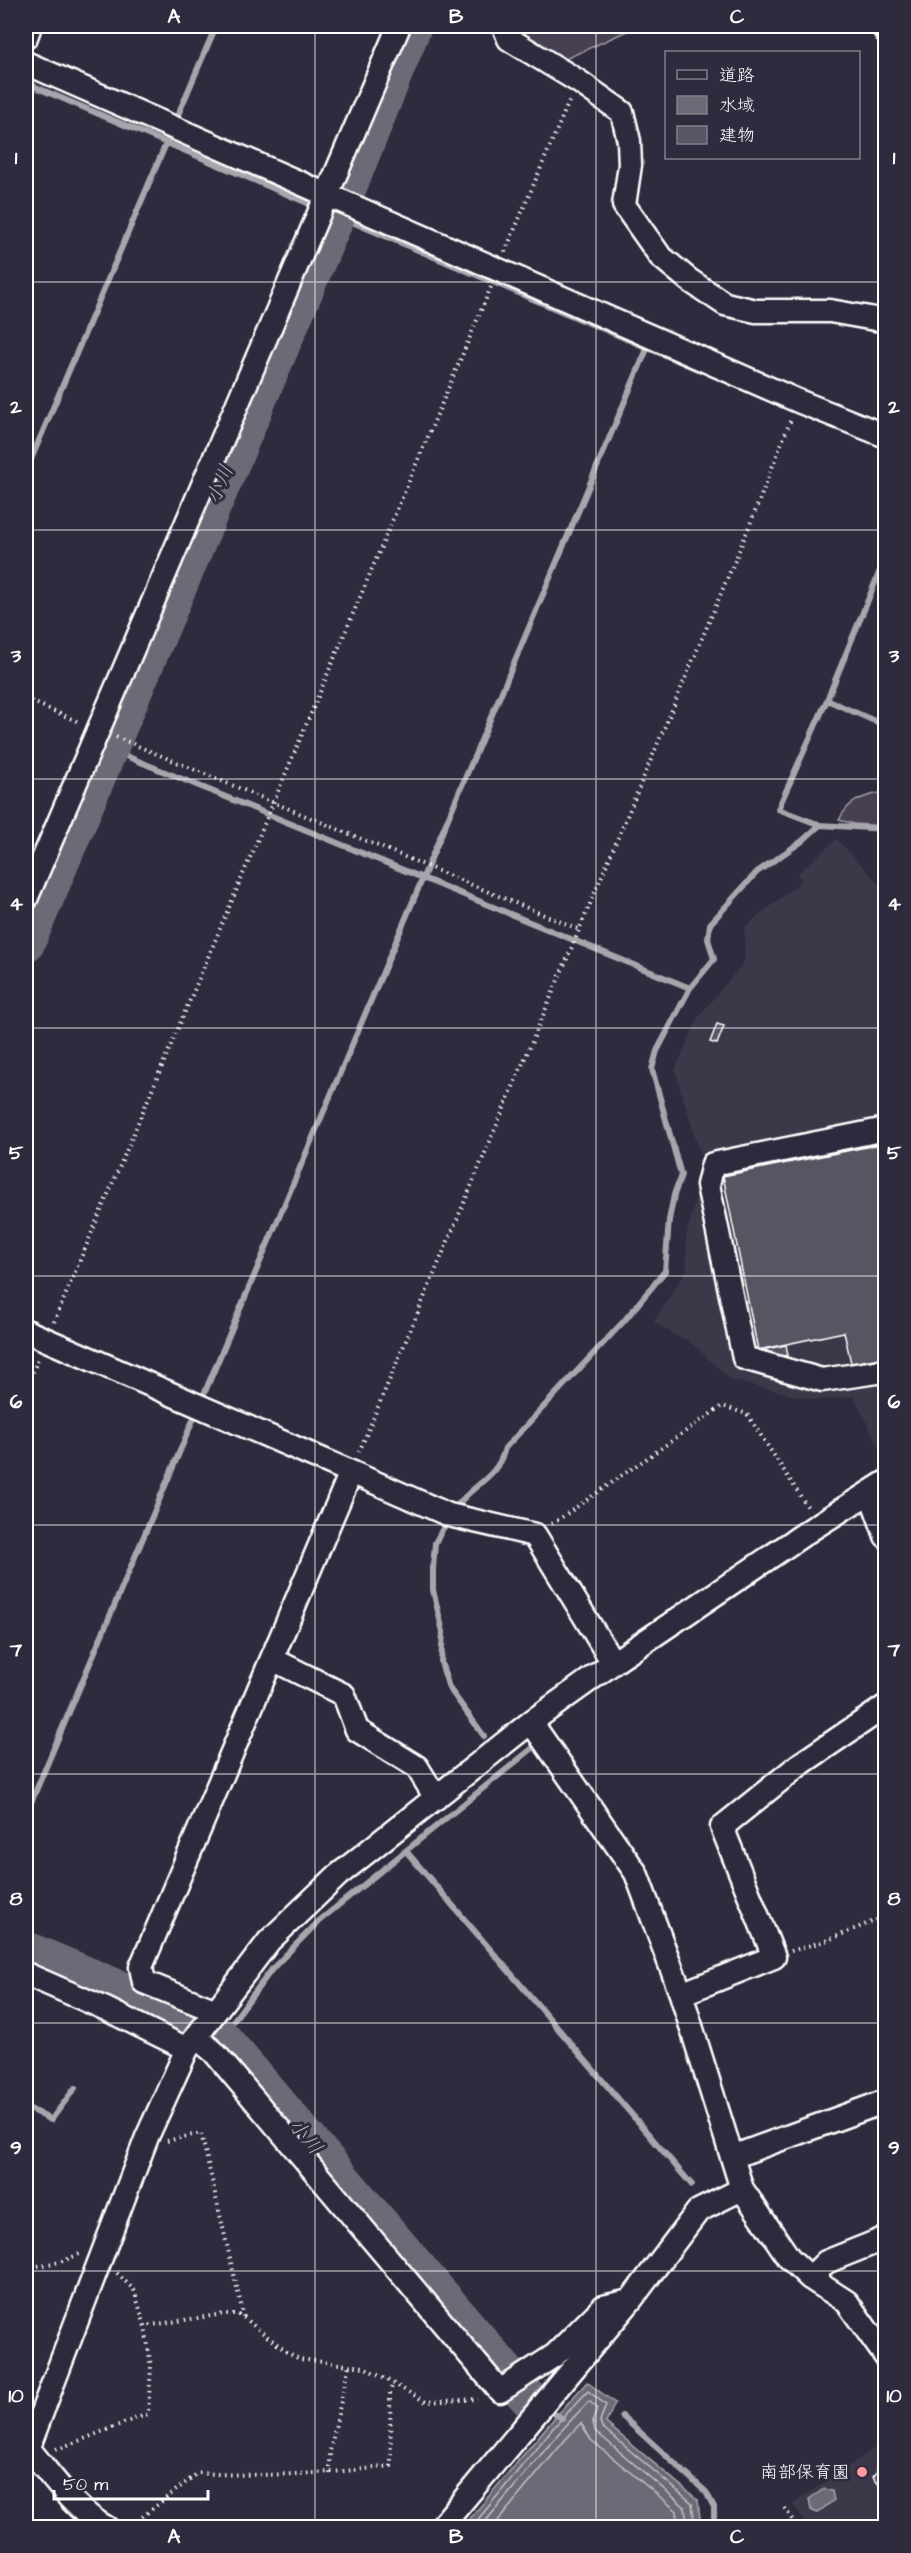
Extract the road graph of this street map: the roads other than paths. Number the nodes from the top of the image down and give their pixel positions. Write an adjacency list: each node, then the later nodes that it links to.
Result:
1 (30, 26): 6 (street)
2 (399, 26): 8 (street)
3 (504, 26): 9 (street)
4 (883, 26): 5 (street)
5 (885, 32)
6 (26, 38)
7 (26, 63): 8 (street)
8 (326, 193): 10 (street); 11 (street)
9 (885, 321)
10 (885, 436)
11 (26, 899)
12 (885, 1129): 14 (street)
13 (26, 1331): 15 (street)
14 (885, 1374)
15 (351, 1472): 18 (street); 19 (street)
16 (878, 1487): 17 (street); 19 (street)
17 (885, 1536)
18 (272, 1659): 22 (street); 25 (street)
19 (613, 1663): 21 (street)
20 (885, 1706): 24 (street)
21 (531, 1722): 22 (street); 24 (street)
22 (436, 1798): 25 (street)
23 (26, 1974): 26 (street)
24 (681, 1994): 28 (street)
25 (214, 2013): 26 (street)
26 (194, 2040): 32 (street); 34 (street)
27 (885, 2100): 28 (street)
28 (732, 2157): 29 (street)
29 (742, 2189): 31 (street); 32 (street)
30 (885, 2238): 31 (street)
31 (810, 2278): 33 (street)
32 (630, 2301): 36 (street)
33 (885, 2357)
34 (30, 2452): 35 (street)
35 (107, 2528)
36 (440, 2528)

